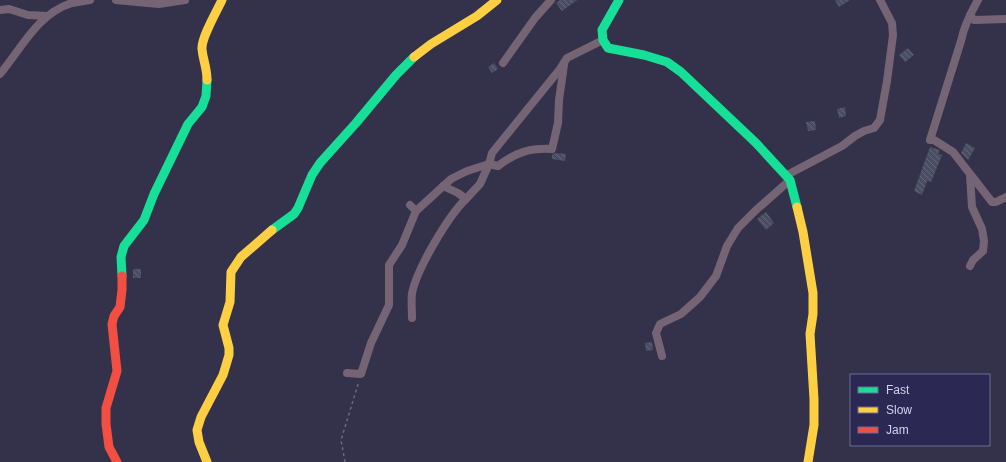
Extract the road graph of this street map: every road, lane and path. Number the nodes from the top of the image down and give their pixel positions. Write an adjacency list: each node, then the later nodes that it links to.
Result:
1 (90, 0): 12 (street)
2 (116, 0): 3 (street)
3 (185, 0)
4 (222, 0): 29 (street)
5 (497, 0): 30 (street)
6 (551, 0): 15 (street)
7 (619, 0): 14 (street)
8 (880, 0): 20 (street)
9 (978, 0): 11 (street)
10 (0, 10): 12 (street)
11 (970, 15): 13 (street); 19 (street)
12 (47, 16): 17 (street)
13 (1006, 19)
14 (603, 40): 16 (street); 20 (street)
15 (504, 63)
16 (564, 63): 18 (street); 18 (street)
17 (0, 74)
18 (489, 164): 21 (street); 23 (street)
19 (970, 175): 22 (street); 24 (street)
20 (789, 178): 26 (street); 32 (street)
21 (443, 186): 23 (street); 28 (street)
22 (1006, 197)
23 (466, 199): 25 (street)
24 (970, 266)
25 (412, 318)
26 (662, 356)
27 (347, 373): 28 (street)
28 (361, 374): 31 (path)
29 (117, 462)
30 (207, 462)
31 (345, 462)
32 (808, 462)

